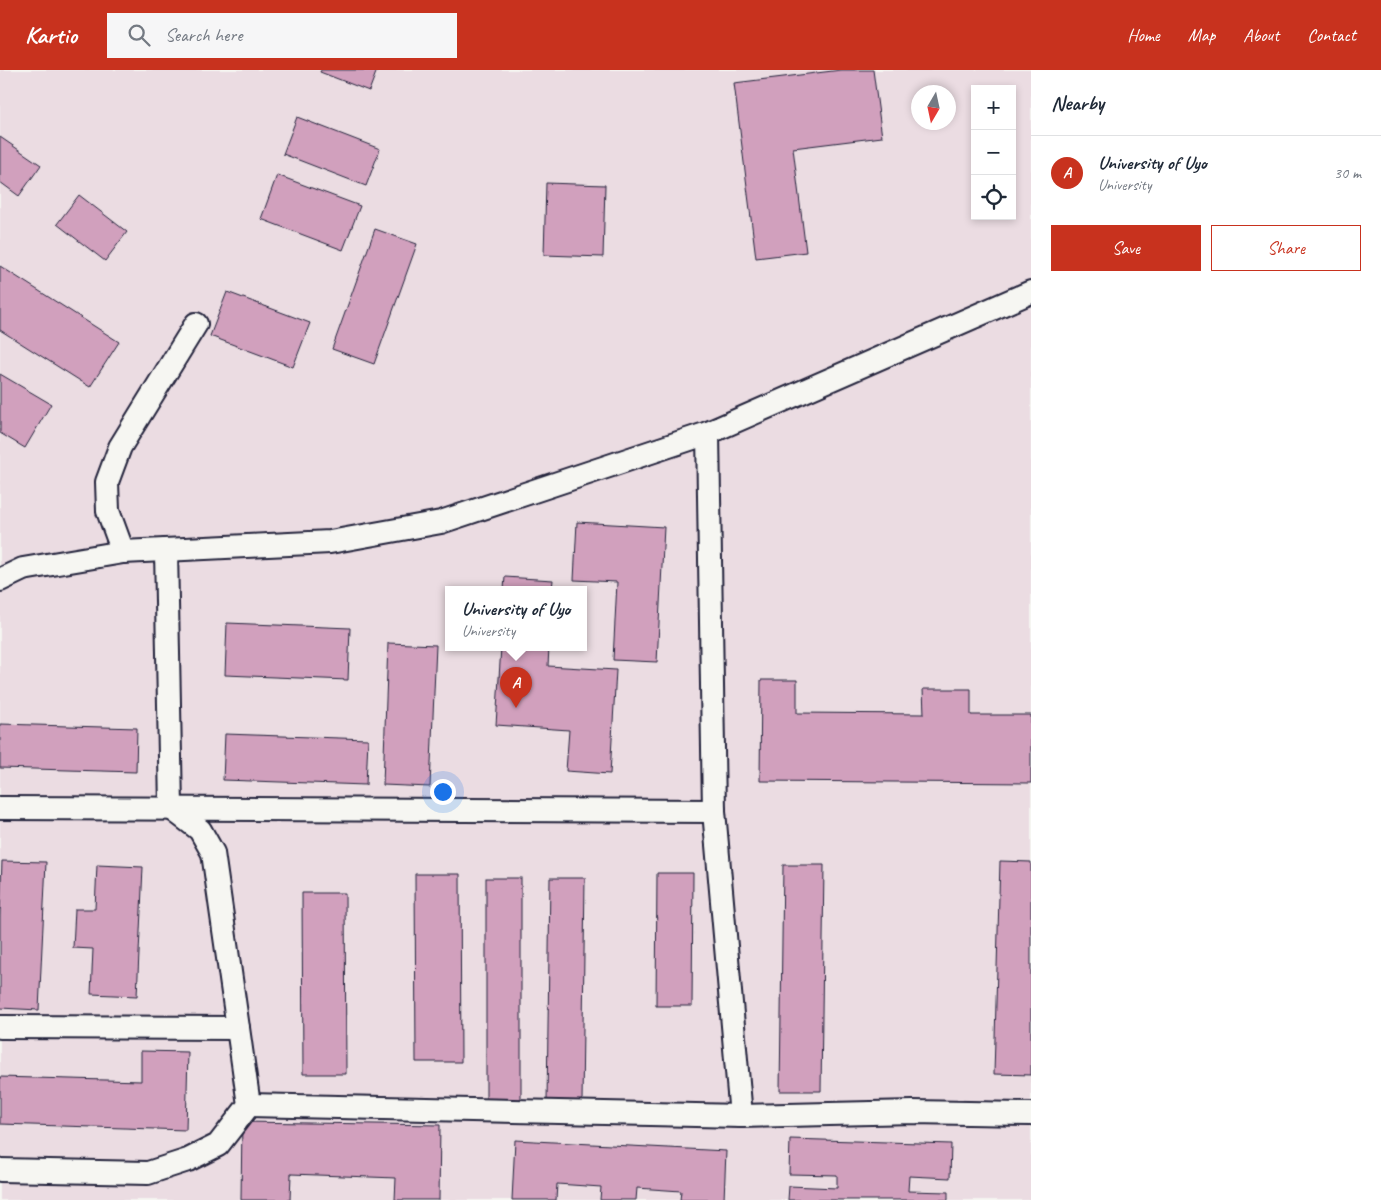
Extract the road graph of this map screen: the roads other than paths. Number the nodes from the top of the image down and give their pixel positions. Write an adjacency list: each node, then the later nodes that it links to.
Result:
1 (1031, 292): 3 (street)
2 (196, 324): 5 (street)
3 (708, 433): 4 (street); 9 (street)
4 (166, 550): 5 (street); 8 (street)
5 (123, 552): 6 (street)
6 (0, 580)
7 (0, 808): 8 (street)
8 (171, 808): 9 (street); 11 (street)
9 (714, 811): 14 (street)
10 (0, 1027): 11 (street)
11 (238, 1028): 12 (street)
12 (249, 1105): 14 (street); 15 (street)
13 (1031, 1114): 14 (street)
14 (740, 1116)
15 (0, 1170)

